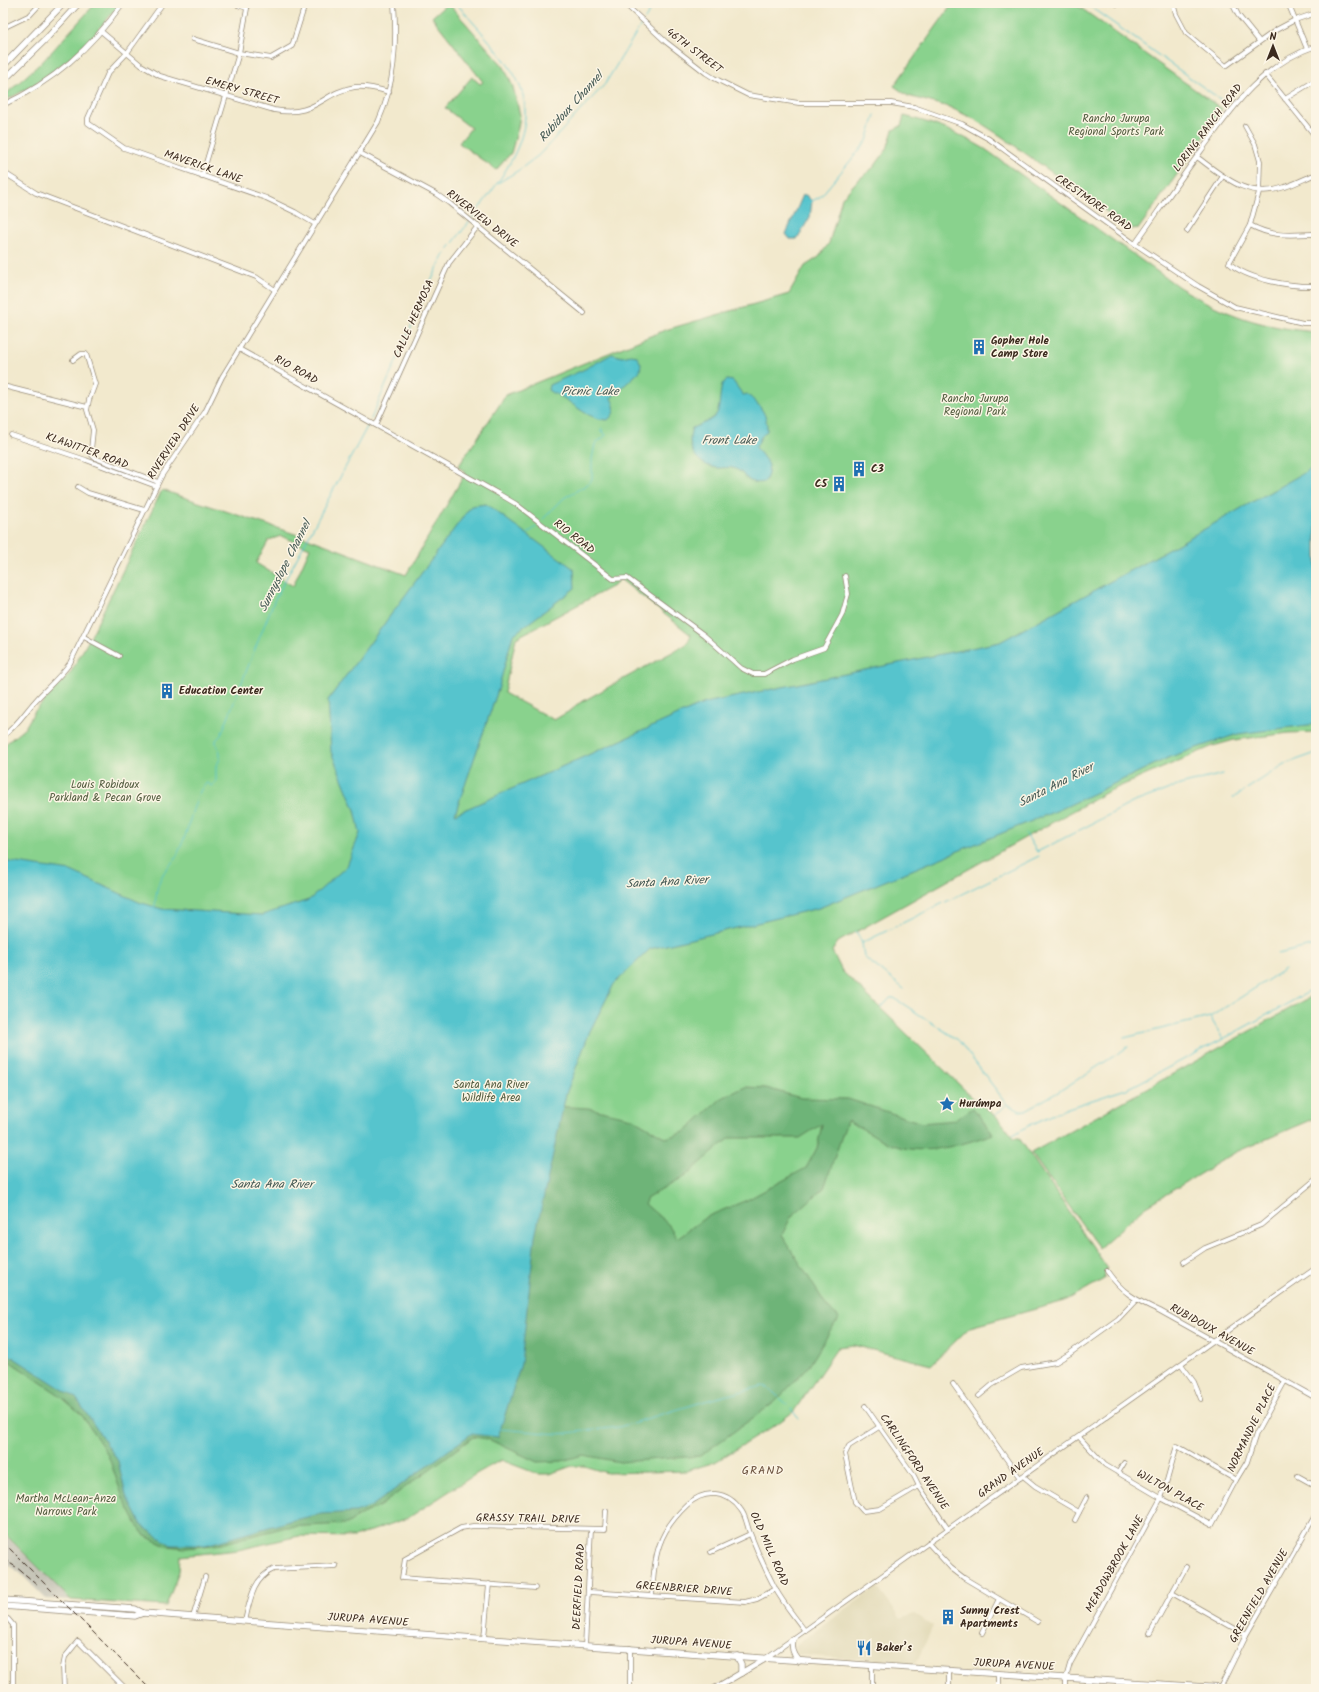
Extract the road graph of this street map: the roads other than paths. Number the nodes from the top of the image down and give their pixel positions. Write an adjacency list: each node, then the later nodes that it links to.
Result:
1 (41, 3): 18 (street)
2 (64, 3): 26 (main road)
3 (79, 3): 29 (main road)
4 (123, 3): 19 (street)
5 (163, 3): 24 (street)
6 (231, 3): 14 (street)
7 (394, 3): 30 (street, RIVERVIEW DRIVE)
8 (624, 3): 33 (street, 46TH STREET)
9 (1121, 3): 13 (street)
10 (1173, 3): 21 (street)
11 (1232, 3): 21 (street)
12 (1288, 3): 17 (street)
13 (1116, 4)
14 (247, 5): 25 (street)
15 (303, 11): 25 (street)
16 (1316, 13): 17 (street)
17 (1295, 20): 21 (street); 23 (street)
18 (3, 28)
19 (102, 32): 24 (street, EMERY STREET); 34 (street)
20 (193, 39): 25 (street)
21 (1259, 41)
22 (1316, 46): 23 (street, LORING RANCH ROAD)
23 (1307, 49): 27 (street, LORING RANCH ROAD)
24 (127, 53): 31 (street, EMERY STREET); 41 (street, MAVERICK LANE)
25 (239, 53): 31 (street)
26 (3, 66)
27 (1265, 74): 32 (street); 38 (street, LORING RANCH ROAD)
28 (1316, 80): 32 (street)
29 (3, 81)
30 (389, 92): 31 (street, EMERY STREET); 37 (street, RIVERVIEW DRIVE)
31 (226, 96): 41 (street)
32 (1285, 99): 36 (street)
33 (858, 103): 49 (street, CRESTMORE ROAD)
34 (3, 105)
35 (1245, 126): 43 (street)
36 (1316, 137)
37 (360, 153): 44 (street, RIVERVIEW DRIVE); 46 (street, RIVERVIEW DRIVE)
38 (1197, 157): 42 (street); 49 (street, LORING RANCH ROAD)
39 (3, 172): 51 (street)
40 (1316, 174): 43 (street)
41 (202, 176): 44 (street, MAVERICK LANE)
42 (1223, 176): 43 (street); 47 (street)
43 (1259, 192): 45 (street)
44 (315, 224): 51 (street, RIVERVIEW DRIVE)
45 (1250, 225): 48 (street); 50 (street)
46 (478, 226): 52 (street, RIVERVIEW DRIVE); 58 (street, CALLE HERMOSA)
47 (1187, 231)
48 (1312, 234)
49 (1135, 244): 53 (street, CRESTMORE ROAD)
50 (1316, 286)
51 (275, 290): 54 (street, RIVERVIEW DRIVE)
52 (584, 313)
53 (1316, 323)
54 (239, 349): 58 (street, RIO ROAD); 62 (street, RIVERVIEW DRIVE)
55 (73, 360): 57 (street)
56 (3, 386): 57 (street)
57 (87, 407): 60 (street)
58 (374, 424): 65 (street, RIO ROAD)
59 (11, 435): 61 (street, KLAWITTER ROAD)
60 (94, 457): 61 (street); 62 (street)
61 (92, 462): 62 (street, KLAWITTER ROAD)
62 (157, 484): 64 (street, RIVERVIEW DRIVE)
63 (78, 487): 64 (street)
64 (144, 510): 66 (street, RIVERVIEW DRIVE)
65 (845, 576)
66 (84, 637): 67 (street); 68 (street, RIVERVIEW DRIVE)
67 (119, 656)
68 (3, 736)
69 (1316, 1179): 70 (street)
70 (1184, 1262)
71 (1316, 1268): 74 (street, GRAND AVENUE)
72 (1107, 1271): 73 (street, RUBIDOUX AVENUE)
73 (1136, 1300): 74 (street, RUBIDOUX AVENUE); 78 (street)
74 (1214, 1341): 75 (street, GRAND AVENUE); 76 (street, RUBIDOUX AVENUE)
75 (1181, 1364): 80 (street); 83 (street, GRAND AVENUE)
76 (1285, 1381): 79 (street, RUBIDOUX AVENUE); 88 (street, NORMANDIE PLACE)
77 (953, 1384): 87 (street)
78 (978, 1396)
79 (1316, 1398)
80 (1201, 1399)
81 (865, 1406): 82 (street, CARLINGFORD AVENUE)
82 (880, 1427): 89 (street, CARLINGFORD AVENUE); 89 (street)
83 (1079, 1436): 85 (street, WILTON PLACE); 87 (street, GRAND AVENUE)
84 (1124, 1463): 85 (street)
85 (1118, 1473): 92 (street, WILTON PLACE)
86 (1298, 1476): 90 (street)
87 (1022, 1477): 94 (street); 99 (street, GRAND AVENUE)
88 (1236, 1480): 92 (street, MEADOWBROOK LANE); 97 (street, NORMANDIE PLACE)
89 (919, 1486): 99 (street, CARLINGFORD AVENUE)
90 (1316, 1486)
91 (1087, 1497): 94 (street)
92 (1161, 1498): 97 (street, WILTON PLACE); 135 (street, MEADOWBROOK LANE)
93 (606, 1511): 98 (street, GRASSY TRAIL DRIVE)
94 (1079, 1512): 96 (street)
95 (1316, 1514): 123 (street, GREENFIELD AVENUE)
96 (1075, 1520)
97 (1212, 1525)
98 (591, 1529): 106 (street, GRASSY TRAIL DRIVE); 109 (street, DEERFIELD ROAD)
99 (948, 1529): 101 (street, GRAND AVENUE)
100 (750, 1534): 102 (street); 108 (street, OLD MILL ROAD); 111 (street, OLD MILL ROAD)
101 (928, 1543): 112 (street); 120 (street, GRAND AVENUE)
102 (711, 1552)
103 (336, 1566): 118 (street)
104 (1186, 1567): 110 (street)
105 (205, 1577): 116 (street)
106 (489, 1584): 107 (street); 124 (street)
107 (535, 1588)
108 (776, 1589): 111 (street, GREENBRIER DRIVE); 120 (street, OLD MILL ROAD)
109 (589, 1592): 111 (street, GREENBRIER DRIVE); 126 (street, DEERFIELD ROAD)
110 (1172, 1593): 122 (street); 123 (street)
111 (652, 1595)
112 (1000, 1599): 119 (street); 121 (street)
113 (3, 1600): 115 (main road, JURUPA AVENUE)
114 (3, 1606): 115 (main road, JURUPA AVENUE)
115 (143, 1613): 116 (main road, JURUPA AVENUE)
116 (193, 1617): 118 (main road, JURUPA AVENUE)
117 (3, 1619): 137 (street)
118 (245, 1621): 124 (main road, JURUPA AVENUE)
119 (1038, 1622)
120 (805, 1631): 125 (street, GRAND AVENUE)
121 (982, 1633)
122 (1150, 1633)
123 (1246, 1635): 136 (street, GREENFIELD AVENUE)
124 (484, 1638): 126 (main road, JURUPA AVENUE)
125 (793, 1639): 129 (street, GRAND AVENUE); 130 (main road)
126 (585, 1646): 127 (main road, JURUPA AVENUE)
127 (630, 1648): 128 (main road, JURUPA AVENUE); 140 (street)
128 (737, 1656): 129 (main road, JURUPA AVENUE); 133 (main road)
129 (766, 1658): 130 (main road, JURUPA AVENUE); 133 (main road, GRAND AVENUE)
130 (799, 1661): 131 (main road, JURUPA AVENUE)
131 (872, 1666): 132 (main road, JURUPA AVENUE); 142 (street)
132 (948, 1670): 134 (main road, JURUPA AVENUE); 143 (street)
133 (741, 1673): 141 (main road, GRAND AVENUE)
134 (998, 1674): 135 (main road, JURUPA AVENUE); 144 (street)
135 (1066, 1678): 136 (main road, JURUPA AVENUE); 145 (street, MEADOWBROOK LANE)
136 (1220, 1688): 146 (main road, JURUPA AVENUE)
137 (13, 1689)
138 (64, 1689): 139 (street)
139 (126, 1689)
140 (630, 1689)
141 (714, 1689)
142 (872, 1689)
143 (948, 1689)
144 (998, 1689)
145 (1066, 1689)
146 (1239, 1689)

